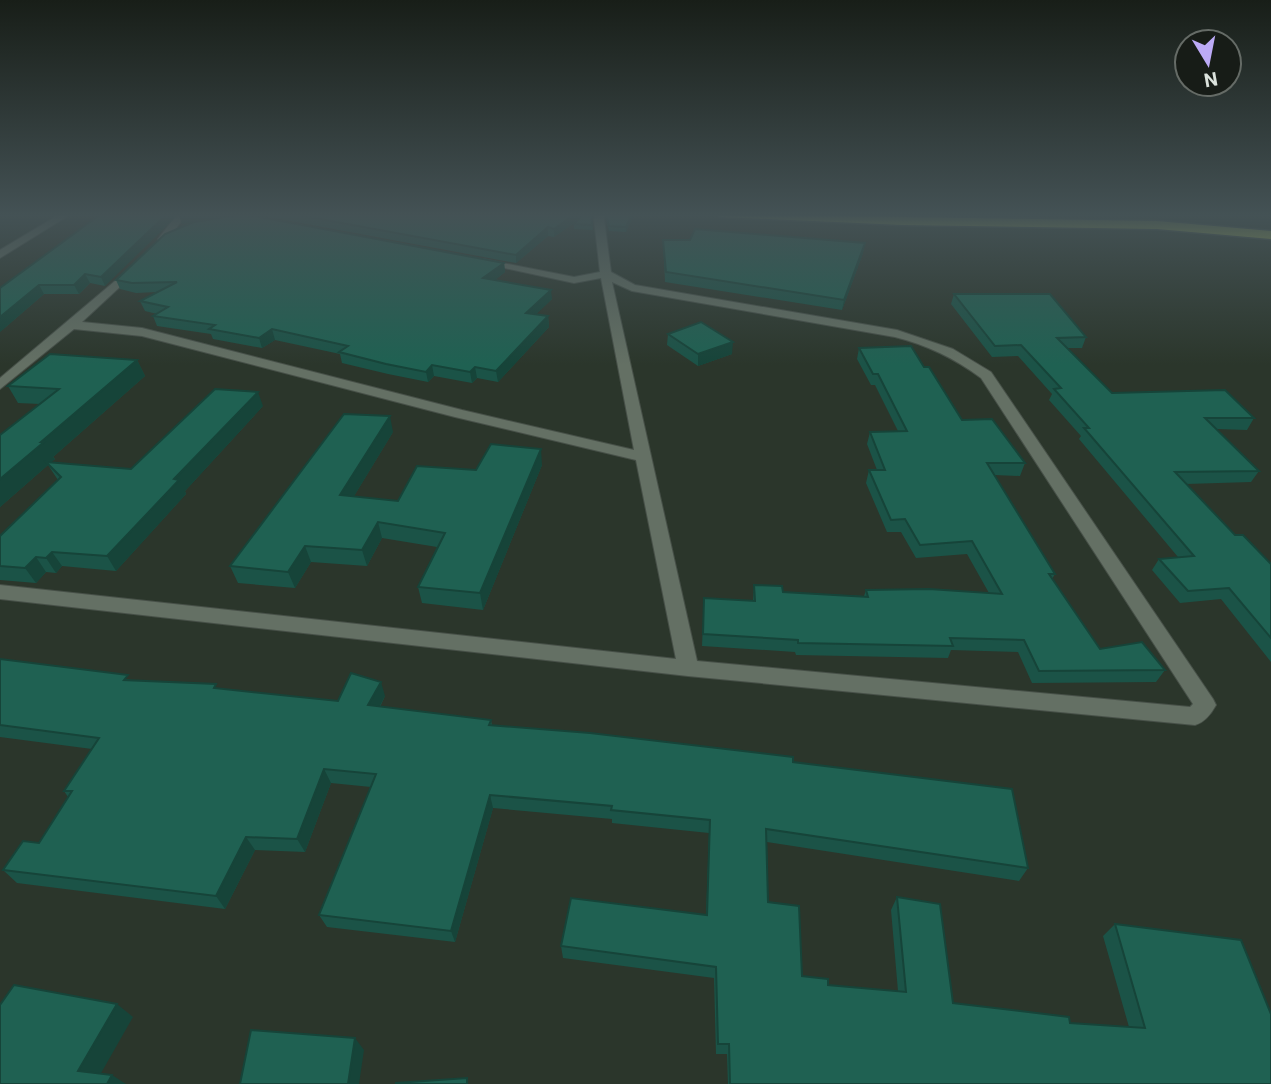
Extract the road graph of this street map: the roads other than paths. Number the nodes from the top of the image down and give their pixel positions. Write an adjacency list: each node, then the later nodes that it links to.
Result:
1 (137, 265): 5 (street)
2 (496, 265): 4 (street)
3 (605, 265): 4 (street)
4 (606, 274): 7 (street); 9 (street)
5 (72, 325): 6 (street); 7 (street)
6 (0, 385)
7 (644, 457): 9 (street)
8 (0, 592): 9 (street)
9 (688, 667)

